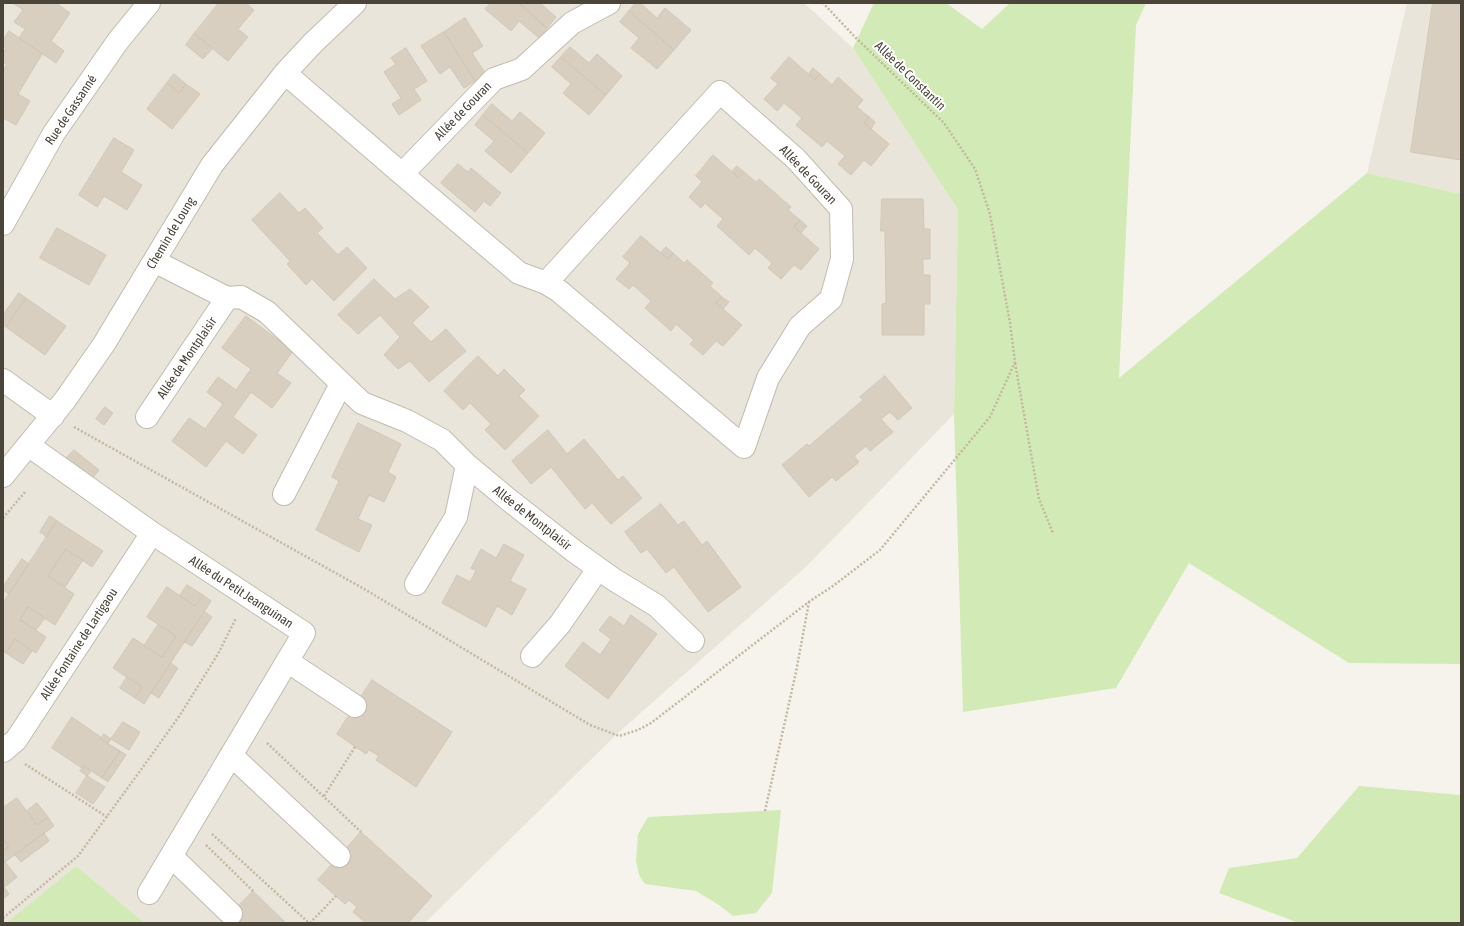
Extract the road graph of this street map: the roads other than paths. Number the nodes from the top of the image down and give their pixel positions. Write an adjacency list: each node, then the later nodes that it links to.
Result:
1 (149, 3): 6 (street, Rue de Gassanné)
2 (354, 3): 4 (street, Chemin de Loung)
3 (609, 3): 5 (street, Allée de Gouran)
4 (286, 73): 5 (street, Allée de Gouran); 7 (street, Chemin de Loung)
5 (402, 174): 8 (street, Allée de Gouran)
6 (3, 224)
7 (154, 261): 9 (street, Allée de Montplaisir); 12 (street, Chemin de Loung)
8 (546, 283): 8 (street, Allée de Gouran)
9 (227, 298): 11 (street, Allée de Montplaisir); 13 (street, Allée de Montplaisir)
10 (3, 380): 12 (street)
11 (341, 384): 15 (street, Allée de Montplaisir); 17 (street)
12 (53, 416): 14 (street, Chemin de Loung)
13 (147, 417)
14 (28, 445): 16 (street, Chemin de Loung); 18 (street, Allée du Petit Jeanguinan)
15 (467, 465): 19 (street, Allée de Montplaisir); 20 (street)
16 (3, 476)
17 (284, 494)
18 (152, 533): 23 (street, Allée du Petit Jeanguinan); 25 (street, Allée Fontaine de Lartigaou)
19 (598, 569): 21 (street, Allée de Montplaisir); 22 (street)
20 (416, 584)
21 (693, 641)
22 (532, 656)
23 (287, 661): 24 (street); 26 (street, Allée du Petit Jeanguinan)
24 (355, 706)
25 (3, 750)
26 (231, 755): 27 (street, Allée du Petit Jeanguinan); 28 (street)
27 (171, 856): 29 (street, Allée du Petit Jeanguinan); 30 (street)
28 (339, 856)
29 (149, 893)
30 (231, 914)

